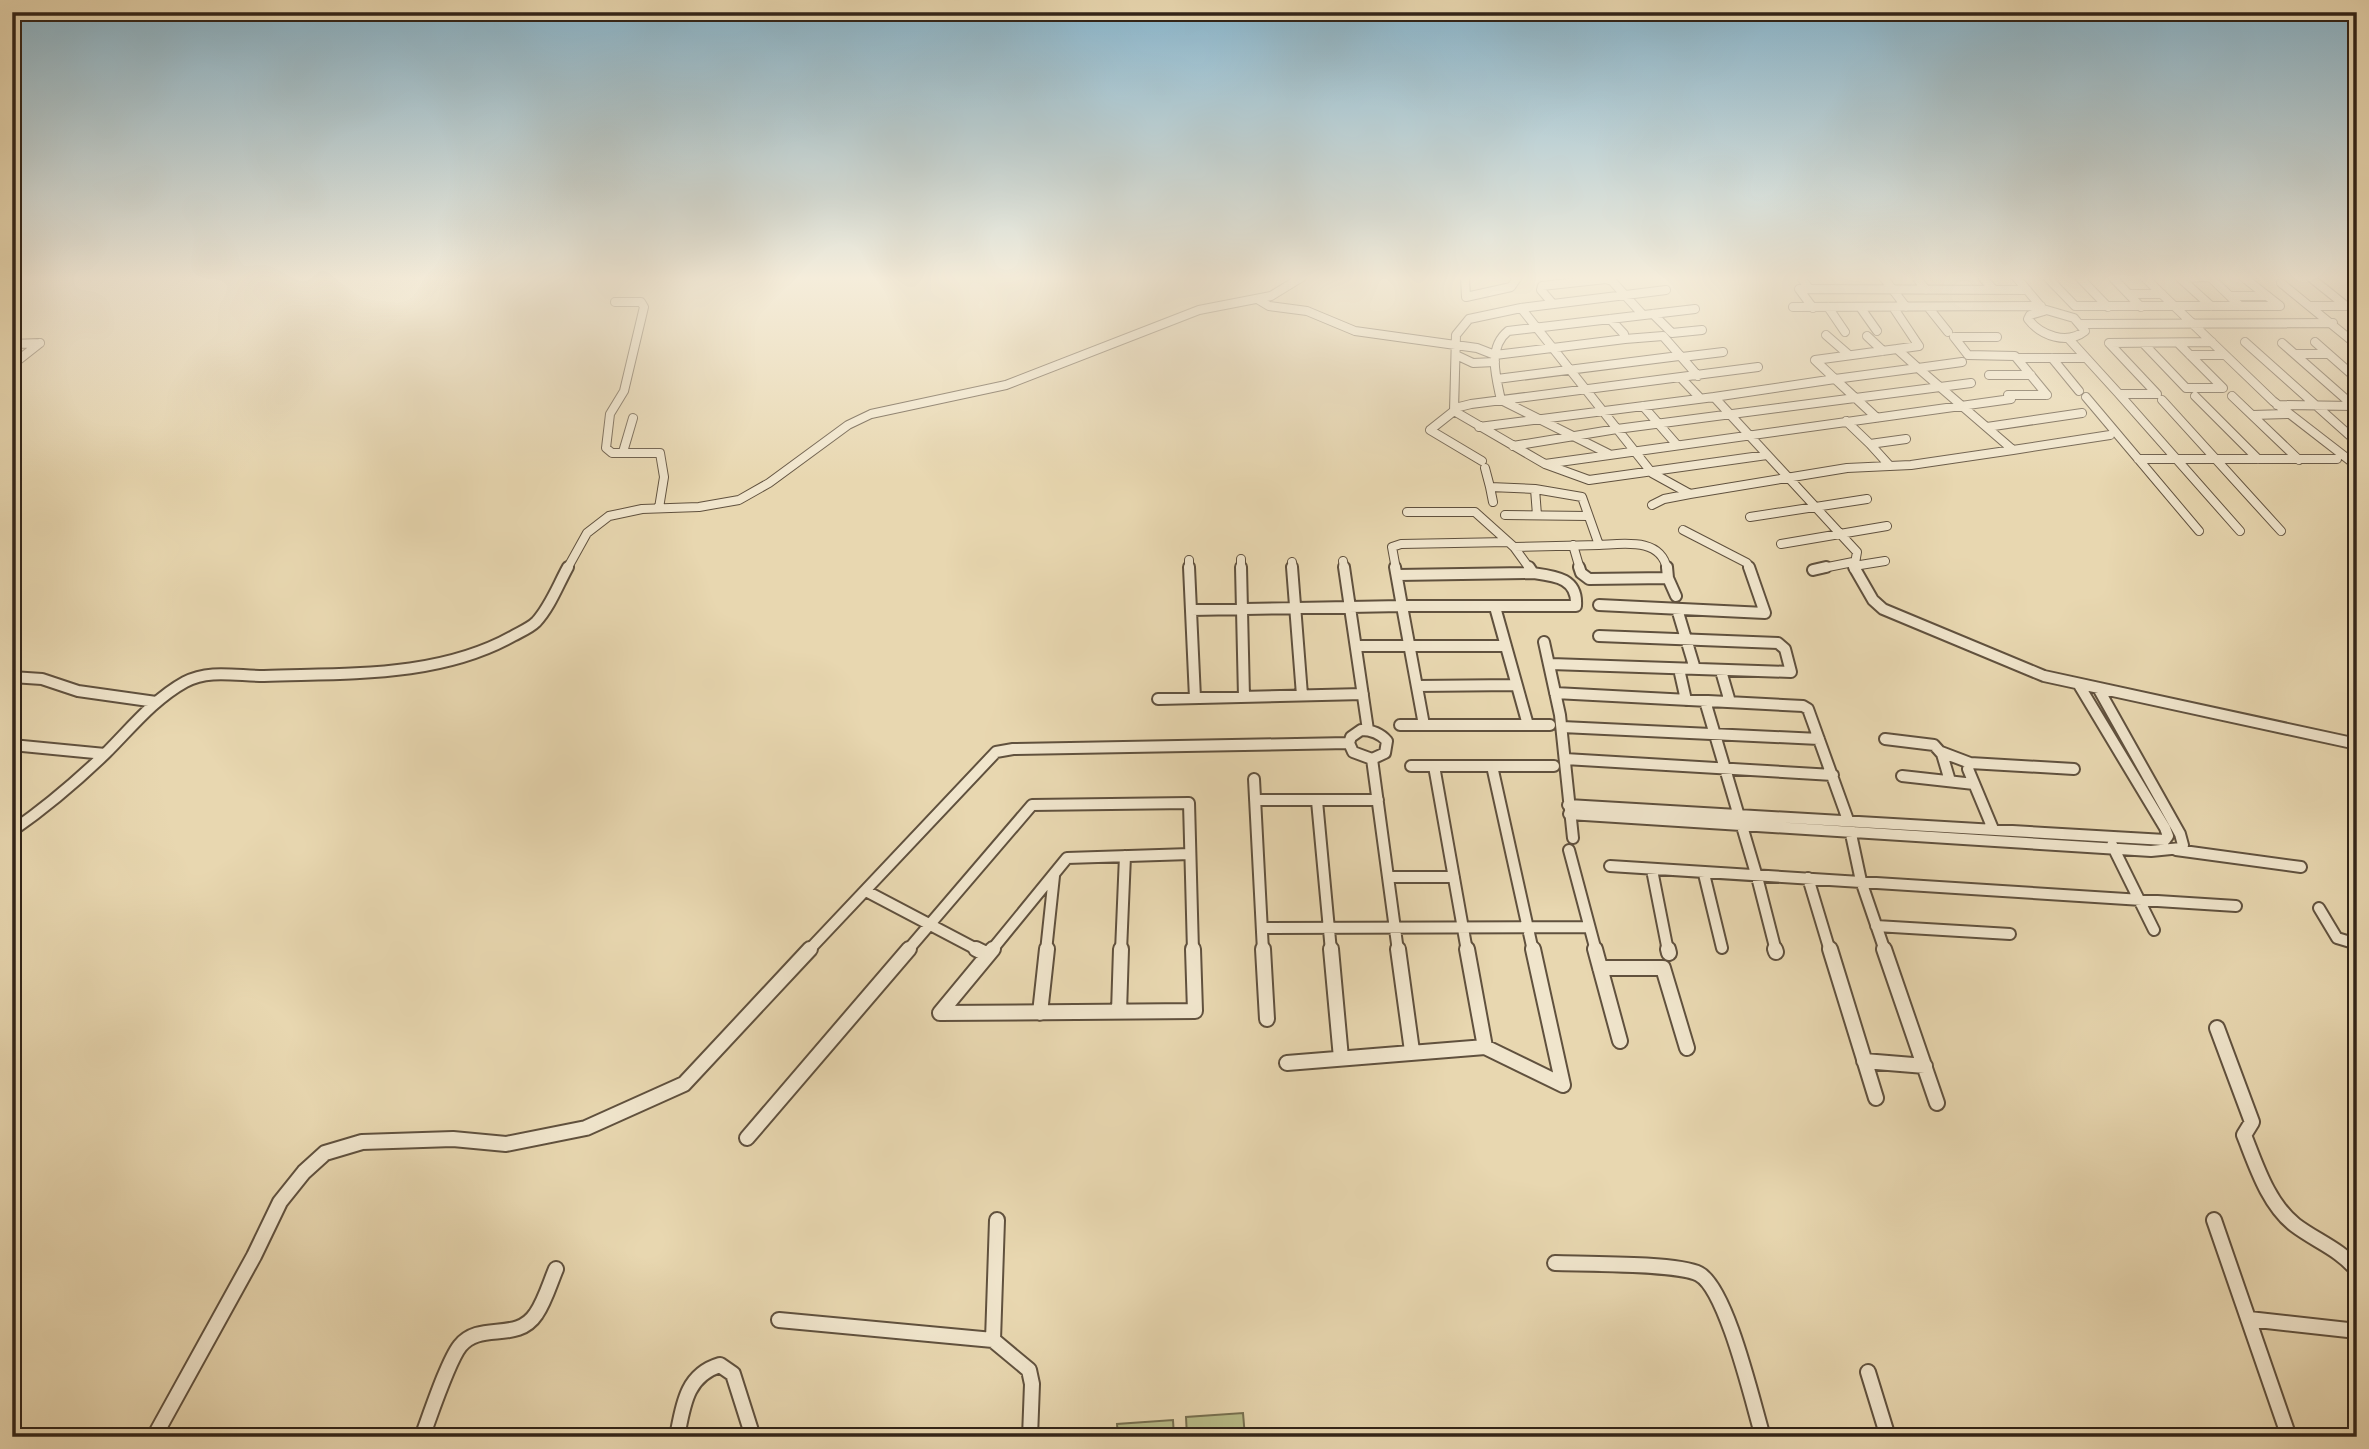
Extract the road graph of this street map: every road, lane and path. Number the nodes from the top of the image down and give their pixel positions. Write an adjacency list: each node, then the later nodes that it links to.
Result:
1 (38, 345): 38 (street)
2 (633, 345): 90 (street)
3 (1110, 345): 110 (street)
4 (1424, 345): 24 (street)
5 (1456, 345): 24 (street)
6 (1500, 345): 33 (street)
7 (1549, 345): 22 (street)
8 (1579, 345): 22 (street)
9 (1670, 345): 32 (street)
10 (1837, 345): 29 (street)
11 (1876, 345): 25 (street)
12 (1918, 345): 23 (street)
13 (1960, 345): 34 (street)
14 (2074, 345): 36 (street)
15 (2111, 345): 52 (street)
16 (2145, 345): 30 (street)
17 (2180, 345): 30 (street)
18 (2214, 345): 31 (street)
19 (2248, 345): 63 (street)
20 (2284, 345): 27 (street)
21 (2318, 345): 28 (street)
22 (1552, 348): 33 (street); 41 (street)
23 (1897, 349): 25 (street); 40 (street)
24 (1456, 351): 33 (street); 33 (street); 65 (street)
25 (1883, 351): 29 (street)
26 (1723, 352): 32 (street)
27 (2295, 354): 28 (street); 64 (street)
28 (2328, 354): 48 (street)
29 (1849, 355): 47 (street)
30 (2190, 355): 31 (street)
31 (2224, 355): 60 (street)
32 (1680, 356): 41 (street); 44 (street)
33 (1495, 358): 46 (street)
34 (2017, 358): 35 (street); 43 (street)
35 (2052, 358): 36 (street); 93 (street)
36 (2086, 358): 52 (street)
37 (1962, 362): 40 (street)
38 (12, 365)
39 (1758, 367): 44 (street)
40 (1919, 368): 47 (street); 50 (street)
41 (1570, 369): 46 (street); 51 (street)
42 (1989, 375): 43 (street)
43 (2031, 375): 62 (street)
44 (1698, 376): 45 (street)
45 (1681, 378): 51 (street); 56 (street)
46 (1497, 379): 58 (street)
47 (1835, 379): 55 (street); 57 (street)
48 (2357, 379)
49 (1971, 383): 50 (street)
50 (1941, 388): 57 (street); 62 (street)
51 (1586, 390): 58 (street); 66 (street)
52 (2119, 394): 94 (street)
53 (2195, 396): 96 (street)
54 (2232, 396): 70 (street)
55 (1714, 397): 56 (street); 69 (street)
56 (1699, 398): 61 (street)
57 (1858, 399): 69 (street); 72 (street)
58 (1501, 400): 65 (street); 73 (street)
59 (2162, 400): 95 (street)
60 (2277, 405): 63 (street); 68 (street)
61 (1643, 406): 66 (street); 75 (street)
62 (1962, 406): 72 (street); 77 (street)
63 (2315, 406): 64 (street); 84 (street)
64 (2355, 407)
65 (1454, 411): 76 (street); 103 (street)
66 (1604, 411): 73 (street); 78 (street)
67 (2082, 413): 77 (street)
68 (2287, 414): 70 (street); 82 (street)
69 (1732, 415): 75 (street); 80 (street)
70 (2252, 415): 97 (street)
71 (633, 418): 90 (street)
72 (1877, 418): 74 (street)
73 (1539, 419): 76 (street); 79 (street)
74 (1846, 421): 80 (street); 85 (street)
75 (1657, 424): 78 (street); 86 (street)
76 (1479, 426): 87 (street)
77 (1987, 427): 89 (street)
78 (1617, 429): 79 (street); 88 (street)
79 (1574, 435): 87 (street); 91 (street)
80 (1750, 435): 86 (street); 92 (street)
81 (2110, 435): 89 (street)
82 (2314, 437): 97 (street); 100 (street)
83 (1906, 439): 85 (street)
84 (2357, 442)
85 (1870, 444): 99 (street)
86 (1676, 445): 88 (street)
87 (1513, 446): 98 (street)
88 (1634, 450): 91 (street); 101 (street)
89 (2013, 450): 99 (street)
90 (623, 453): 110 (street)
91 (1609, 454): 98 (street)
92 (1767, 454): 101 (street); 102 (street)
93 (2138, 458): 94 (street); 118 (street)
94 (2176, 459): 95 (street); 119 (street)
95 (2216, 459): 96 (street); 120 (street)
96 (2258, 459): 97 (street)
97 (2298, 460)
98 (1545, 464): 101 (street)
99 (1889, 465): 102 (street)
100 (2357, 466)
101 (1652, 473): 105 (street)
102 (1789, 479): 105 (street); 109 (street)
103 (1490, 487): 104 (street); 107 (street)
104 (1535, 489): 113 (street); 114 (street)
105 (1690, 494): 108 (street)
106 (1867, 499): 109 (street)
107 (1493, 502)
108 (1652, 505)
109 (1817, 507): 115 (street); 121 (street)
110 (659, 509): 168 (street)
111 (1407, 512): 123 (street)
112 (1505, 515): 113 (street)
113 (1537, 515): 114 (street)
114 (1588, 516): 125 (street)
115 (1750, 517)
116 (1887, 526): 121 (street)
117 (1683, 530): 143 (street)
118 (2199, 531)
119 (2239, 531)
120 (2281, 531)
121 (1841, 534): 122 (street); 131 (street)
122 (1781, 544)
123 (1511, 545): 124 (street); 133 (street); 134 (street)
124 (1573, 545): 125 (street); 135 (street)
125 (1599, 545): 135 (street)
126 (1241, 559): 142 (street)
127 (1189, 560): 144 (street)
128 (1343, 561): 139 (street)
129 (1885, 561): 131 (street)
130 (1292, 562): 141 (street)
131 (1854, 564): 132 (street); 157 (street)
132 (1812, 570)
133 (1534, 573): 134 (street); 140 (street)
134 (1398, 575): 138 (street)
135 (1668, 578): 136 (street)
136 (1676, 596)
137 (1599, 605): 143 (street)
138 (1402, 606): 139 (street); 140 (street); 149 (street)
139 (1352, 607): 141 (street); 148 (street)
140 (1495, 607): 150 (street)
141 (1294, 608): 142 (street); 162 (street)
142 (1242, 609): 144 (street); 163 (street)
143 (1677, 609): 146 (street)
144 (1191, 610): 164 (street)
145 (1599, 636): 146 (street)
146 (1687, 639): 153 (street); 154 (street)
147 (1544, 642): 151 (street)
148 (1357, 646): 149 (street); 161 (street)
149 (1409, 646): 150 (street); 158 (street)
150 (1506, 646): 156 (street)
151 (1551, 663): 152 (street); 160 (street)
152 (1679, 669): 153 (street); 166 (street)
153 (1695, 669): 154 (street)
154 (1721, 671): 169 (street)
155 (12, 677): 168 (street)
156 (1516, 685): 158 (street); 172 (street)
157 (2079, 685): 159 (street); 198 (street)
158 (1417, 686): 171 (street)
159 (2098, 688): 181 (street); 199 (street)
160 (1555, 693): 166 (street); 174 (street)
161 (1363, 694): 162 (street); 175 (street)
162 (1302, 695): 163 (street)
163 (1244, 697): 164 (street)
164 (1195, 698): 165 (street)
165 (1158, 699)
166 (1686, 700): 167 (street)
167 (1705, 701): 169 (street); 176 (street)
168 (156, 702): 183 (street)
169 (1730, 702): 177 (street)
170 (1400, 725): 171 (street)
171 (1424, 725): 172 (street)
172 (1528, 725): 173 (street)
173 (1550, 725)
174 (1562, 727): 176 (street); 185 (street)
175 (1368, 730): 179 (street); 184 (street)
176 (1714, 735): 177 (street); 191 (street)
177 (1819, 739): 193 (street)
178 (1885, 739): 182 (street)
179 (1349, 743): 184 (street); 224 (street)
180 (12, 744): 183 (street)
181 (2357, 744)
182 (1941, 752): 186 (street); 196 (street)
183 (105, 754): 207 (street)
184 (1372, 758): 201 (street)
185 (1565, 759): 191 (street); 203 (street)
186 (1970, 763): 192 (street); 197 (street)
187 (1411, 766): 188 (street)
188 (1434, 766): 189 (street); 220 (street)
189 (1492, 766): 190 (street); 232 (street)
190 (1554, 766)
191 (1725, 769): 193 (street); 204 (street)
192 (2074, 769)
193 (1833, 775): 205 (street)
194 (1902, 776): 196 (street)
195 (1254, 779): 200 (street)
196 (1950, 781): 197 (street)
197 (1974, 784): 206 (street)
198 (2138, 785): 199 (street); 209 (street)
199 (2153, 787): 211 (street)
200 (1255, 800): 202 (street); 234 (street)
201 (1378, 800): 202 (street); 219 (street)
202 (1317, 801): 235 (street)
203 (1568, 810): 204 (street); 233 (street)
204 (1739, 820): 205 (street); 221 (street)
205 (1849, 826): 206 (street); 210 (street); 223 (street)
206 (1993, 829): 208 (street)
207 (12, 831)
208 (2108, 836): 209 (street); 210 (street)
209 (2165, 840): 211 (street)
210 (2115, 849): 211 (street); 225 (street)
211 (2177, 850): 215 (street)
212 (1190, 854): 213 (street); 228 (street); 244 (street)
213 (1125, 856): 217 (street); 244 (street)
214 (1610, 866): 216 (street)
215 (2301, 867)
216 (1652, 870): 218 (street); 241 (street)
217 (1054, 874): 242 (street); 245 (street)
218 (1704, 874): 221 (street); 239 (street)
219 (1388, 877): 220 (street); 230 (street)
220 (1454, 877): 231 (street)
221 (1757, 877): 222 (street); 240 (street)
222 (1808, 878): 223 (street); 253 (street)
223 (1861, 881): 225 (street); 229 (street)
224 (866, 891): 228 (street); 269 (street)
225 (2136, 897): 226 (street); 236 (street)
226 (2236, 906)
227 (2319, 908): 238 (street)
228 (930, 925): 242 (street); 258 (street)
229 (1876, 926): 237 (street); 255 (street)
230 (1395, 927): 231 (street); 235 (street); 251 (street)
231 (1463, 927): 232 (street); 249 (street)
232 (1528, 927): 233 (street); 249 (street)
233 (1589, 927): 243 (street)
234 (1262, 928): 235 (street); 246 (street)
235 (1329, 928): 252 (street)
236 (2154, 930)
237 (2010, 934)
238 (2357, 944)
239 (1722, 948)
240 (1776, 952)
241 (1669, 953)
242 (988, 955): 245 (street)
243 (1600, 968): 248 (street); 250 (street)
244 (1119, 1012): 245 (street)
245 (1040, 1013)
246 (1267, 1020)
247 (2217, 1028): 263 (street)
248 (1620, 1041)
249 (1485, 1047): 251 (street)
250 (1687, 1048)
251 (1412, 1051): 252 (street)
252 (1341, 1058): 254 (street)
253 (1864, 1061): 255 (street); 256 (street)
254 (1287, 1063)
255 (1925, 1066): 257 (street)
256 (1876, 1098)
257 (1937, 1103)
258 (747, 1138)
259 (997, 1220): 267 (street)
260 (2214, 1220): 264 (street)
261 (1555, 1263): 274 (street)
262 (556, 1269): 270 (street)
263 (2357, 1270)
264 (2249, 1319): 266 (street); 276 (street)
265 (779, 1320): 267 (street)
266 (2357, 1331)
267 (993, 1340): 273 (street)
268 (1868, 1373): 275 (street)
269 (154, 1437)
270 (422, 1437)
271 (677, 1437): 272 (street)
272 (753, 1437)
273 (1030, 1437)
274 (1763, 1437)
275 (1888, 1437)
276 (2289, 1437)

